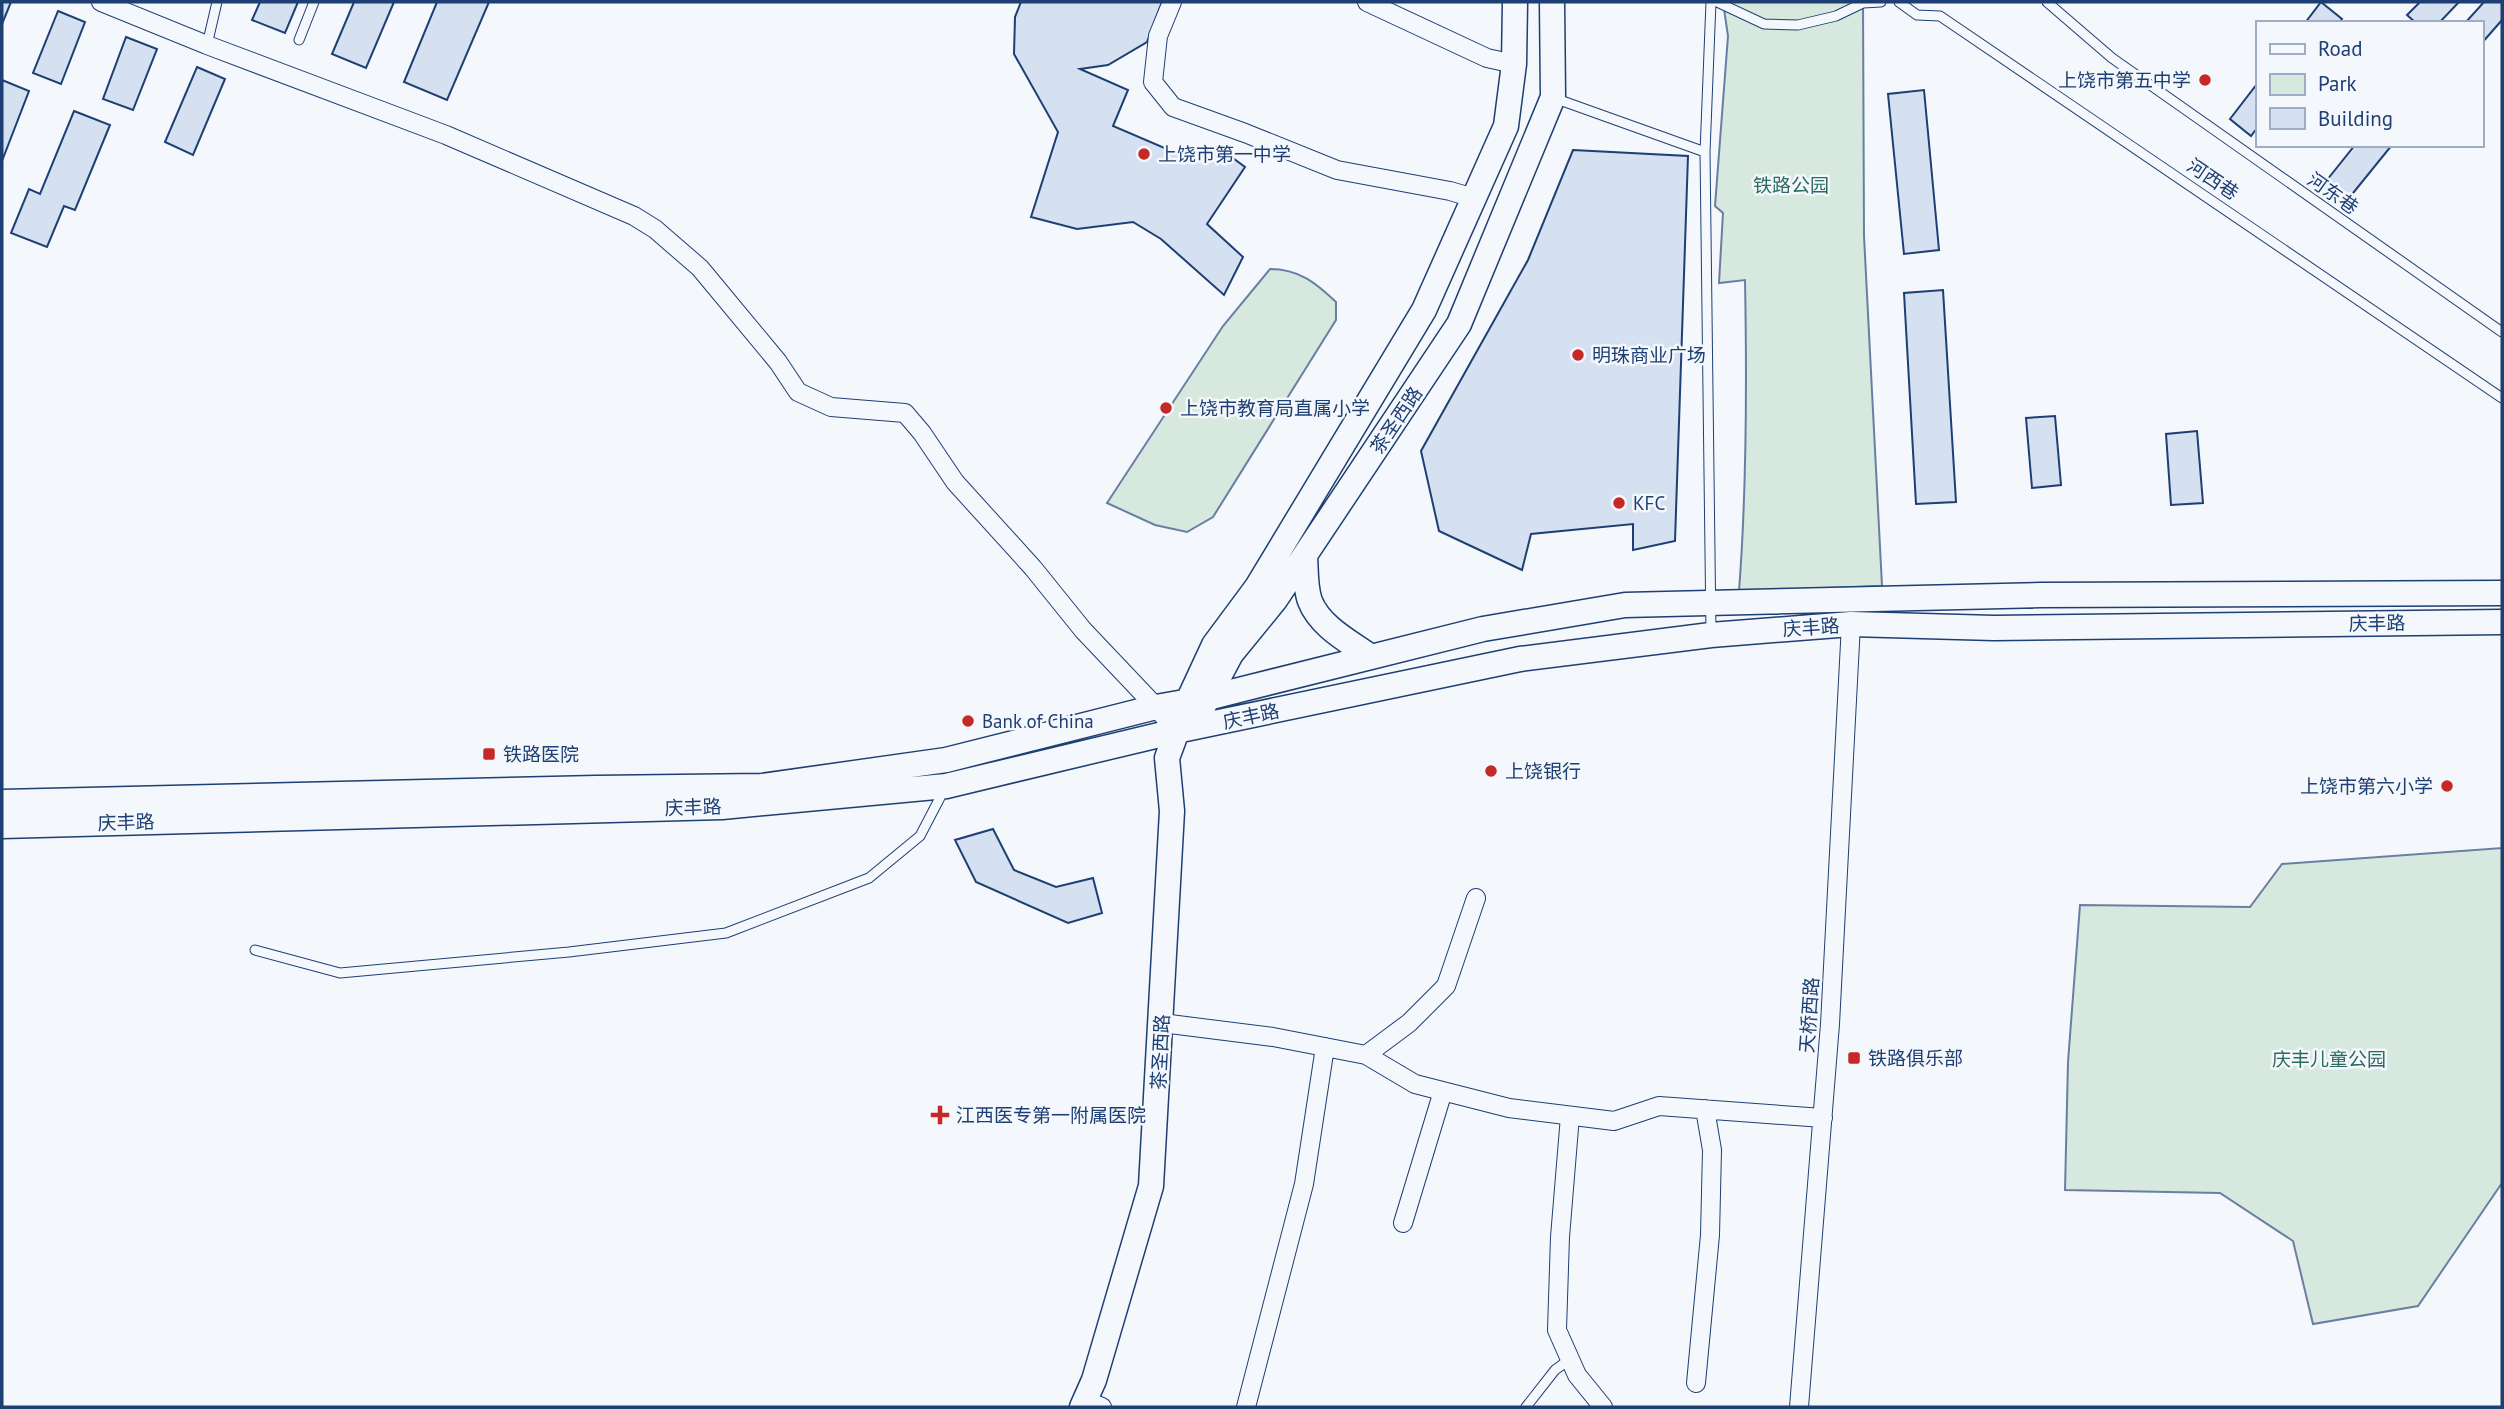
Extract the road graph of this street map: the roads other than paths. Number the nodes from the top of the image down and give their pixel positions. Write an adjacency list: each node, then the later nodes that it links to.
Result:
1 (101, 2): 15 (street)
2 (217, 2): 15 (lane)
3 (314, 2): 14 (lane)
4 (1172, 2): 19 (street)
5 (1367, 2): 16 (street)
6 (1515, 2): 16 (main road, 茶圣西路)
7 (1552, 2): 17 (main road, 茶圣西路)
8 (1711, 2): 18 (lane)
9 (1717, 2): 13 (lane)
10 (1881, 2): 13 (lane)
11 (1899, 2): 21 (lane, 河西巷)
12 (2047, 2): 20 (lane, 河东巷)
13 (1863, 3)
14 (299, 40)
15 (207, 45): 30 (street)
16 (1514, 64): 19 (main road, 茶圣西路)
17 (1553, 97): 18 (lane); 22 (main road, 茶圣西路)
18 (1705, 152): 24 (lane)
19 (1474, 198): 29 (main road, 茶圣西路)
20 (2502, 332)
21 (2502, 398)
22 (1305, 556): 28 (main road); 29 (main road, 茶圣西路)
23 (2502, 593): 24 (main road)
24 (1710, 603): 27 (lane); 28 (main road)
25 (2502, 622): 26 (main road, 庆丰路)
26 (1851, 624): 27 (main road, 庆丰路); 43 (street, 天桥西路)
27 (1711, 635): 31 (main road, 庆丰路)
28 (1371, 657): 29 (main road)
29 (1198, 699): 30 (main road); 31 (main road, 茶圣西路)
30 (1156, 706): 31 (street); 33 (main road)
31 (1185, 729): 32 (main road, 庆丰路); 37 (main road, 茶圣西路)
32 (946, 786): 34 (main road, 庆丰路); 36 (lane)
33 (2, 802)
34 (2, 825)
35 (1476, 898): 39 (street)
36 (255, 950)
37 (1162, 1024): 38 (street); 47 (main road, 茶圣西路)
38 (1325, 1047): 39 (street); 48 (street)
39 (1366, 1055): 40 (street)
40 (1443, 1091): 42 (street); 44 (street)
41 (1705, 1108): 42 (street); 43 (street); 46 (street)
42 (1570, 1116): 45 (street)
43 (1822, 1118): 51 (street, 天桥西路)
44 (1403, 1223)
45 (1570, 1359): 49 (lane); 50 (street)
46 (1696, 1383)
47 (1090, 1405)
48 (1245, 1407)
49 (1526, 1407)
50 (1603, 1407)
51 (1799, 1407)

